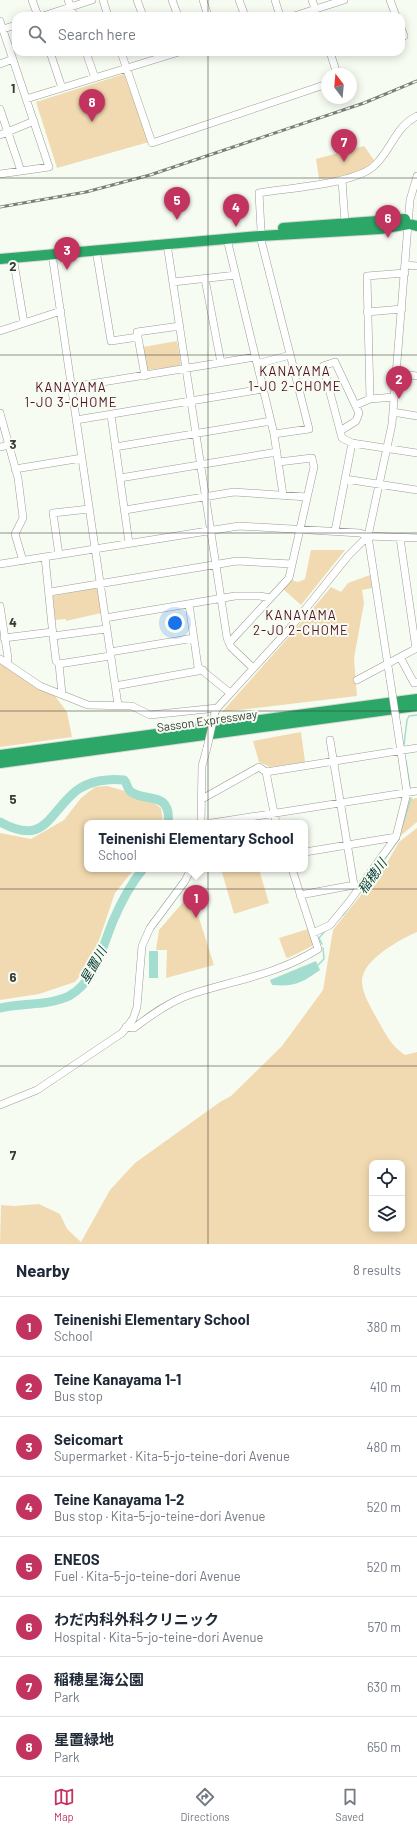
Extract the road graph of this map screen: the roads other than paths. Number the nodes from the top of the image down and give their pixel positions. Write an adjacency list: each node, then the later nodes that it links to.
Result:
1 (32, 0): 13 (street)
2 (92, 0): 12 (street)
3 (103, 0): 15 (street)
4 (138, 0): 16 (street)
5 (172, 0): 17 (street)
6 (203, 0): 18 (street)
7 (239, 0): 19 (street)
8 (275, 0): 20 (street)
9 (312, 0): 21 (street)
10 (344, 0): 22 (street)
11 (390, 0): 23 (street)
12 (69, 3): 14 (street)
13 (36, 12)
14 (51, 12)
15 (107, 12)
16 (142, 12)
17 (176, 12)
18 (207, 12)
19 (244, 12)
20 (279, 12)
21 (317, 12)
22 (319, 12)
23 (394, 12)
24 (0, 21): 26 (street)
25 (12, 26): 26 (street)
26 (3, 29): 32 (street)
27 (51, 56): 38 (street)
28 (87, 56): 36 (street)
29 (122, 56): 34 (street)
30 (154, 56): 34 (street)
31 (331, 56): 35 (street)
32 (13, 59): 33 (street); 39 (street)
33 (0, 64)
34 (126, 68): 36 (street); 37 (street)
35 (336, 68)
36 (95, 78): 38 (street)
37 (321, 86)
38 (62, 88): 39 (street)
39 (26, 99): 42 (street)
40 (0, 109): 43 (street)
41 (417, 116): 48 (street)
42 (34, 121): 43 (street); 45 (street)
43 (8, 131): 44 (street); 45 (street)
44 (0, 135)
45 (21, 171): 46 (street)
46 (0, 174)
47 (417, 176): 50 (street)
48 (342, 180): 49 (street); 51 (street)
49 (345, 222): 50 (highway); 51 (highway)
50 (413, 222): 51 (highway); 60 (street)
51 (260, 233): 52 (highway); 55 (highway); 71 (street)
52 (227, 239): 53 (highway); 61 (street)
53 (167, 244): 54 (highway); 63 (street)
54 (96, 250): 56 (highway); 70 (street)
55 (0, 253)
56 (52, 254): 57 (highway); 65 (street)
57 (13, 257): 58 (highway); 67 (street)
58 (0, 259)
59 (417, 266): 60 (street)
60 (405, 269): 64 (street); 66 (street)
61 (236, 275): 62 (street); 72 (street)
62 (205, 279): 63 (street); 73 (street)
63 (173, 282): 68 (street)
64 (402, 309): 66 (street); 75 (street)
65 (61, 311): 67 (street); 78 (street)
66 (368, 312): 81 (street)
67 (24, 323): 69 (street)
68 (180, 326): 70 (street); 74 (street)
69 (0, 331)
70 (138, 337): 76 (street)
71 (290, 355): 72 (street); 92 (street)
72 (256, 360): 73 (street); 79 (street)
73 (221, 363): 74 (street)
74 (186, 369): 76 (street); 82 (street)
75 (397, 373): 77 (street); 80 (street)
76 (145, 376): 78 (street)
77 (417, 376)
78 (72, 387): 88 (street)
79 (263, 389): 82 (street); 89 (street)
80 (394, 397): 81 (street); 84 (street)
81 (370, 399): 83 (street)
82 (190, 401): 86 (street); 91 (street)
83 (356, 405): 90 (street); 90 (street)
84 (393, 412): 87 (street); 97 (street)
85 (0, 413): 94 (street)
86 (110, 415): 88 (street); 96 (street)
87 (417, 416)
88 (76, 420): 100 (street)
89 (271, 421): 91 (street); 92 (street)
90 (340, 432): 93 (street)
91 (195, 434): 96 (street); 102 (street)
92 (274, 434): 98 (street)
93 (352, 443): 97 (street); 105 (street)
94 (9, 445): 95 (street); 103 (street)
95 (0, 447)
96 (116, 447): 104 (street)
97 (387, 449): 99 (street); 106 (street)
98 (277, 452): 101 (street); 102 (street)
99 (417, 453)
100 (82, 458): 103 (street); 111 (street)
101 (279, 462): 108 (street); 110 (street)
102 (200, 465): 104 (street); 109 (street)
103 (15, 469): 123 (street)
104 (120, 478): 112 (street)
105 (345, 479): 106 (street); 115 (street)
106 (379, 485): 107 (street); 116 (street)
107 (417, 490)
108 (283, 495): 109 (street); 110 (street)
109 (205, 497): 112 (street); 113 (street)
110 (307, 497): 114 (street)
111 (89, 509): 120 (street); 121 (street)
112 (125, 510): 119 (street)
113 (210, 529): 114 (street); 119 (street); 125 (street)
114 (300, 529): 115 (street); 126 (street)
115 (335, 531): 116 (street)
116 (368, 536): 117 (street); 145 (street); 146 (street)
117 (400, 538): 118 (street); 139 (street)
118 (417, 538)
119 (129, 543): 120 (street)
120 (95, 549): 121 (street); 127 (street)
121 (59, 555): 122 (street)
122 (45, 558): 123 (street); 128 (street)
123 (23, 561): 124 (street)
124 (0, 564)
125 (216, 564): 126 (street); 127 (street); 129 (street)
126 (292, 564): 130 (street)
127 (100, 584): 128 (street); 133 (street)
128 (50, 592): 135 (street)
129 (221, 598): 130 (street); 131 (street); 138 (street)
130 (270, 598): 138 (street)
131 (188, 604): 133 (street); 137 (street)
132 (0, 606): 136 (street)
133 (105, 618): 134 (street)
134 (106, 629): 135 (street); 140 (street)
135 (52, 634): 136 (street); 144 (street)
136 (4, 638): 143 (street)
137 (194, 638): 140 (street); 147 (street)
138 (229, 642): 146 (street)
139 (416, 649): 141 (street)
140 (110, 654): 144 (street); 150 (street)
141 (400, 657): 145 (street); 149 (street)
142 (0, 659): 143 (street)
143 (7, 664): 151 (street)
144 (59, 664): 151 (street)
145 (387, 664): 148 (street); 159 (street, bridge)
146 (254, 668): 152 (street)
147 (203, 670): 150 (street); 152 (street)
148 (357, 680)
149 (417, 682)
150 (115, 686): 154 (street)
151 (62, 694): 154 (street)
152 (230, 694): 156 (street)
153 (417, 698): 160 (highway, Sasson Expressway)
154 (118, 705): 156 (street)
155 (417, 706): 160 (highway, Sasson Expressway)
156 (216, 710): 167 (street, bridge)
157 (330, 740): 162 (street)
158 (417, 748): 159 (street)
159 (401, 750): 162 (street); 166 (street)
160 (36, 754): 161 (highway, Sasson Expressway); 163 (highway, Sasson Expressway)
161 (0, 755)
162 (333, 761): 164 (street); 168 (street)
163 (0, 763)
164 (266, 772): 167 (street); 169 (street)
165 (417, 791): 166 (street)
166 (407, 793): 168 (street); 173 (street)
167 (202, 799): 170 (street)
168 (340, 803): 169 (street); 174 (street)
169 (273, 814): 171 (street); 172 (street)
170 (202, 820)
171 (232, 820)
172 (275, 820)
173 (396, 837): 174 (street); 178 (street)
174 (346, 845): 175 (street); 178 (street)
175 (308, 851)
176 (190, 872): 181 (street)
177 (293, 872): 179 (street)
178 (357, 885): 179 (street); 180 (street)
179 (300, 895): 180 (street)
180 (313, 932): 181 (street)
181 (126, 1027): 182 (street)
182 (0, 1104)

